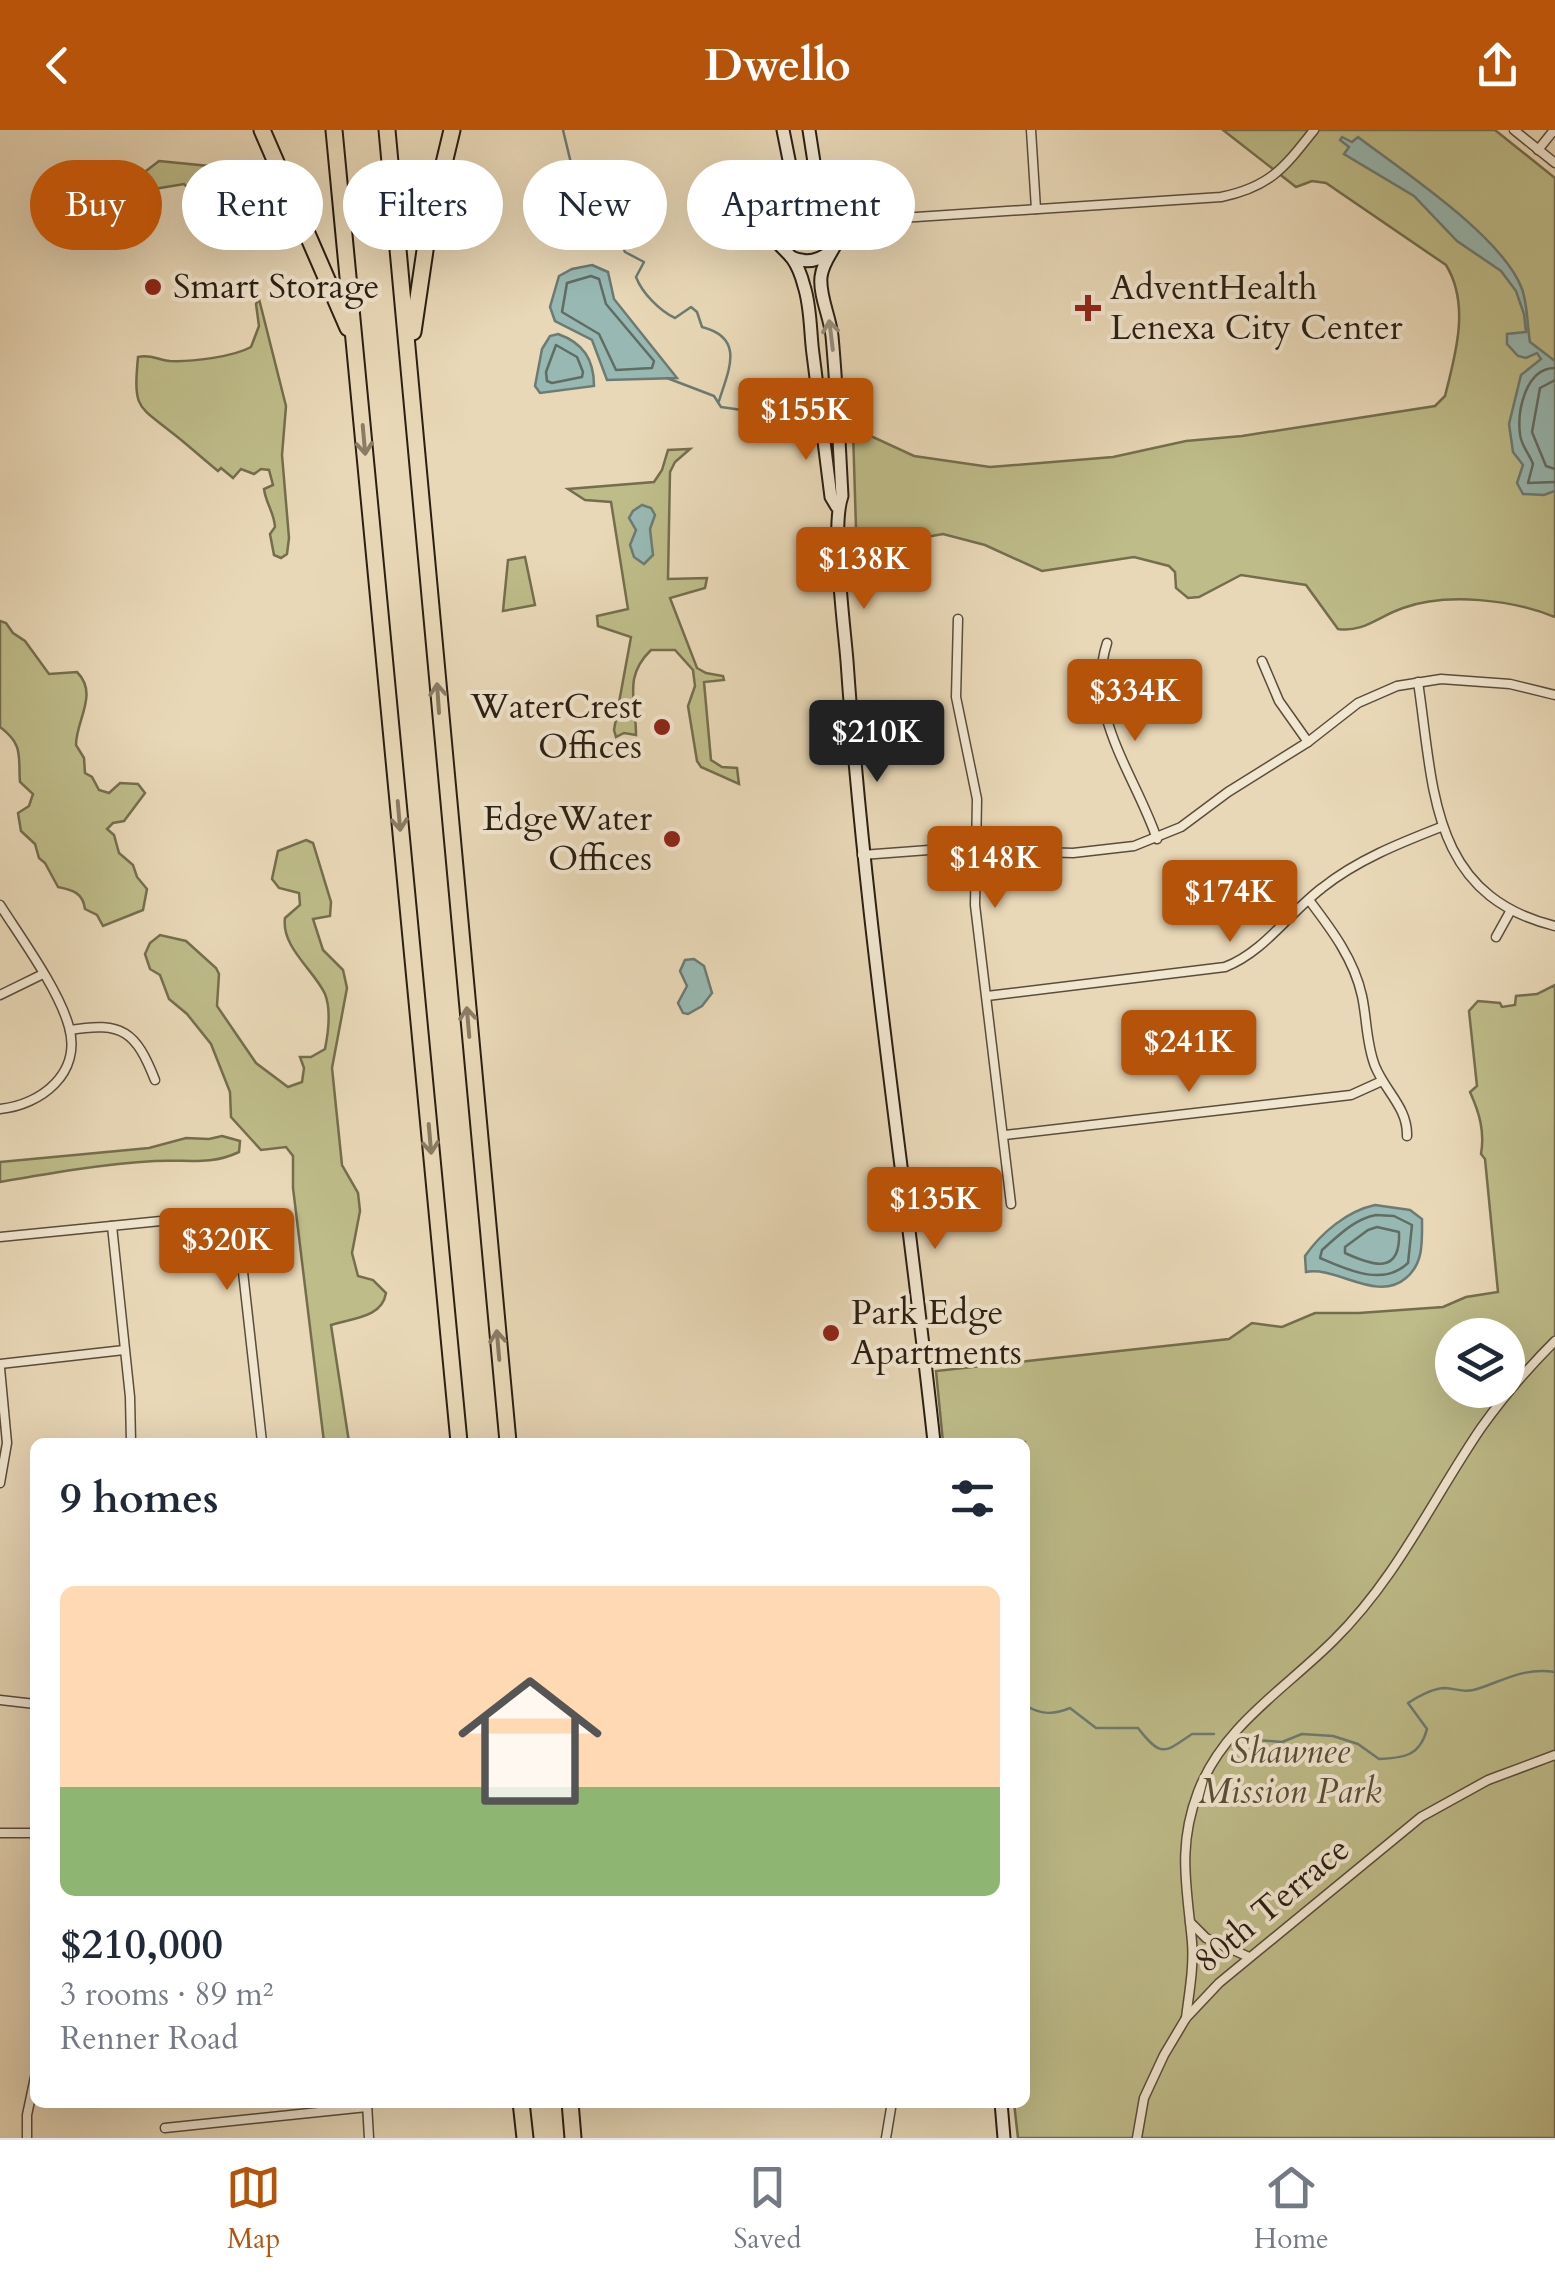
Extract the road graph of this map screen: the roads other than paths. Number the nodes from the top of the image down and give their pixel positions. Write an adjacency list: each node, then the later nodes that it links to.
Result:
1 (262, 130): 21 (highway)
2 (334, 130): 21 (highway)
3 (388, 130): 22 (highway)
4 (452, 130): 22 (highway)
5 (783, 130): 12 (main road)
6 (809, 130): 13 (main road)
7 (1031, 130): 15 (street)
8 (1314, 130): 15 (street)
9 (1514, 130): 11 (street)
10 (1554, 130): 11 (street)
11 (1538, 150): 14 (street)
12 (790, 160)
13 (814, 160)
14 (1555, 164)
15 (1036, 209): 16 (street)
16 (915, 217)
17 (784, 250): 20 (main road)
18 (832, 250): 20 (main road)
19 (833, 250): 23 (main road, one-way to 19)
20 (791, 257): 23 (main road)
21 (354, 343): 56 (highway, one-way to 56)
22 (410, 358): 57 (highway, one-way to 22)
23 (837, 508): 33 (main road)
24 (958, 619): 32 (street)
25 (1107, 643): 31 (street)
26 (1262, 660): 29 (street)
27 (1418, 682): 28 (street); 29 (street); 30 (street)
28 (1555, 695)
29 (1308, 742): 31 (street)
30 (1441, 827): 34 (street); 36 (street)
31 (1158, 839): 32 (street)
32 (976, 850): 33 (street); 41 (street)
33 (862, 855): 58 (main road)
34 (1308, 900): 41 (street); 44 (street)
35 (0, 905): 39 (street)
36 (1511, 910): 37 (street); 38 (street)
37 (1555, 926)
38 (1496, 937)
39 (42, 974): 40 (street); 42 (street)
40 (0, 996)
41 (987, 996): 46 (street)
42 (70, 1030): 43 (street); 45 (street)
43 (155, 1080)
44 (1382, 1081): 46 (street); 47 (street)
45 (0, 1109)
46 (1004, 1135): 48 (street)
47 (1407, 1136)
48 (1011, 1204)
49 (112, 1226): 50 (street); 52 (street); 55 (street)
50 (0, 1237)
51 (1555, 1341): 65 (street)
52 (124, 1350): 53 (street); 54 (street)
53 (0, 1366): 59 (street)
54 (131, 1438)
55 (262, 1438)
56 (459, 1438)
57 (508, 1438)
58 (934, 1438)
59 (0, 1483)
60 (0, 1700): 61 (street)
61 (30, 1703)
62 (1555, 1756): 66 (street, 80th Terrace)
63 (30, 1832): 64 (street)
64 (0, 1833)
65 (1189, 1919): 66 (street); 67 (street)
66 (1249, 1957): 67 (street, 80th Terrace)
67 (1186, 2018): 82 (street)
68 (30, 2101): 76 (street)
69 (341, 2108): 75 (street)
70 (367, 2108): 77 (street)
71 (522, 2108): 78 (highway)
72 (571, 2108): 79 (highway)
73 (891, 2108): 80 (street)
74 (1002, 2108): 81 (main road)
75 (164, 2128)
76 (27, 2138)
77 (369, 2138)
78 (524, 2138)
79 (574, 2138)
80 (886, 2138)
81 (1004, 2138)
82 (1137, 2138)

